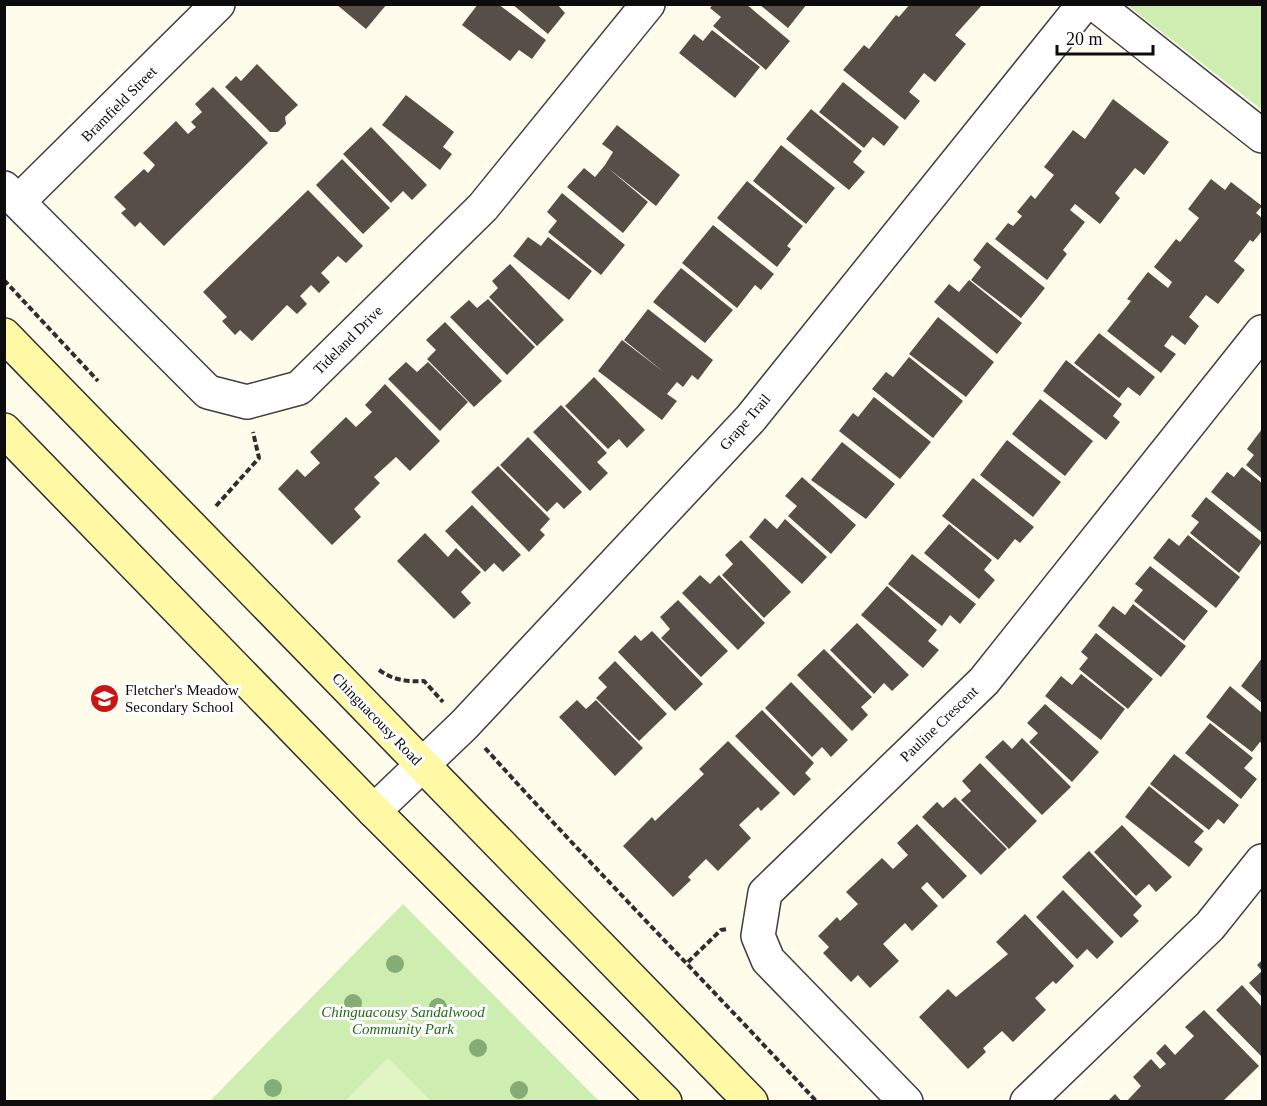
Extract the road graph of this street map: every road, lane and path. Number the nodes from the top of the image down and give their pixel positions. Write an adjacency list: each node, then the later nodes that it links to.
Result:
1 (218, 4): 6 (street, Bramfield Street)
2 (648, 4): 9 (street, Tideland Drive)
3 (1084, 4): 12 (street, Grape Trail)
4 (1095, 4): 5 (street)
5 (1263, 136)
6 (11, 195): 9 (street, Tideland Drive)
7 (1263, 332): 16 (street, Pauline Crescent)
8 (4, 335): 12 (main road, Chinguacousy Road)
9 (247, 402): 11 (path)
10 (4, 430): 14 (main road)
11 (216, 507)
12 (422, 765): 14 (street, Grape Trail); 19 (main road, Chinguacousy Road)
13 (508, 774): 17 (path)
14 (374, 812): 18 (main road)
15 (1263, 861): 22 (street)
16 (759, 927): 17 (path); 21 (street, Pauline Crescent)
17 (688, 962): 20 (path)
18 (664, 1101)
19 (751, 1101)
20 (817, 1101)
21 (906, 1101)
22 (1027, 1101)

